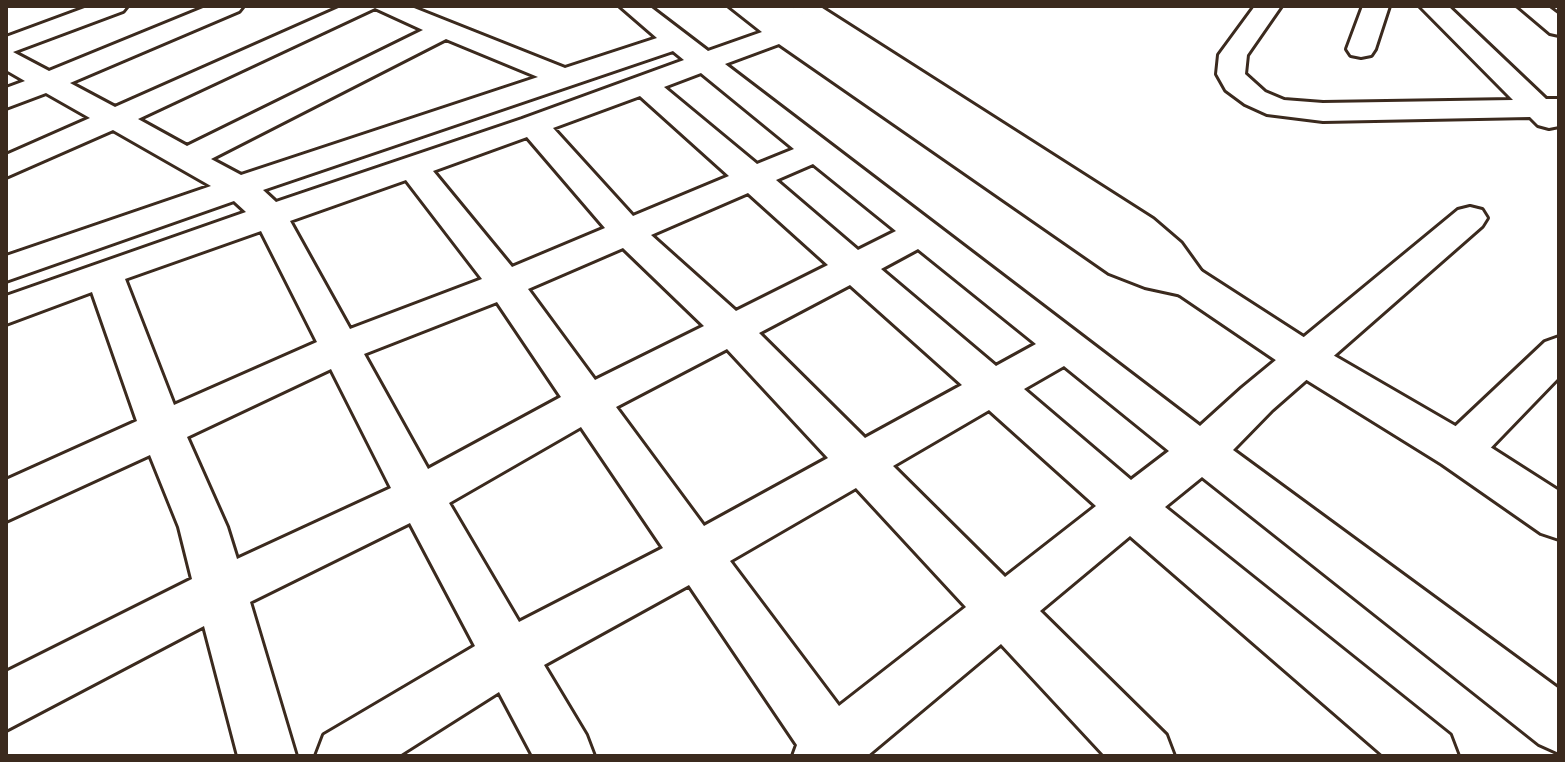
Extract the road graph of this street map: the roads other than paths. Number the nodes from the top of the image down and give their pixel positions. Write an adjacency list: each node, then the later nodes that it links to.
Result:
1 (114, 6): 15 (street)
2 (230, 6): 20 (street)
3 (364, 6): 24 (street)
4 (386, 6): 14 (street)
5 (633, 6): 17 (street)
6 (742, 6): 13 (street)
7 (802, 6): 38 (street)
8 (1268, 6): 23 (street)
9 (1376, 6): 16 (street)
10 (1433, 6): 23 (street)
11 (1531, 6): 12 (street)
12 (1559, 27)
13 (770, 28): 17 (street); 38 (street); 38 (street)
14 (446, 29): 19 (street); 27 (street)
15 (6, 46)
16 (1361, 49)
17 (698, 55): 19 (street); 21 (street); 26 (street)
18 (6, 59): 20 (street)
19 (566, 78): 31 (street)
20 (46, 83): 22 (street); 24 (street)
21 (645, 85): 25 (street); 30 (street)
22 (6, 99)
23 (1552, 115)
24 (112, 119): 27 (street); 29 (street)
25 (533, 125): 28 (street); 33 (street)
26 (816, 151): 30 (street); 34 (street)
27 (186, 159): 31 (street)
28 (412, 166): 31 (street); 39 (street)
29 (6, 167)
30 (751, 179): 33 (street); 35 (street)
31 (256, 202): 36 (street); 37 (street); 43 (street)
32 (1470, 218): 45 (street)
33 (628, 233): 39 (street); 41 (street)
34 (921, 233): 35 (street); 42 (street)
35 (853, 267): 41 (street); 46 (street)
36 (6, 269)
37 (104, 273): 40 (street); 48 (street)
38 (1191, 284): 45 (street)
39 (504, 285): 43 (street); 47 (street)
40 (6, 311)
41 (731, 329): 47 (street); 51 (street)
42 (1066, 346): 46 (street); 49 (street)
43 (340, 348): 48 (street); 52 (street)
44 (1559, 352): 50 (street)
45 (1304, 358): 49 (street); 50 (street)
46 (992, 388): 51 (street); 54 (street)
47 (589, 402): 52 (street); 56 (street)
48 (163, 432): 53 (street); 57 (street)
49 (1208, 446): 54 (street); 61 (street)
50 (1459, 451): 55 (street)
51 (860, 462): 56 (street); 58 (street)
52 (420, 496): 57 (street); 59 (street)
53 (6, 501)
54 (1130, 507): 58 (street); 67 (street)
55 (1559, 518)
56 (697, 555): 59 (street); 62 (street)
57 (220, 591): 60 (street); 63 (street)
58 (1003, 610): 62 (street); 66 (street)
59 (509, 655): 64 (street); 65 (street)
60 (6, 702)
61 (1559, 724)
62 (827, 752)
63 (267, 756)
64 (345, 756)
65 (565, 756)
66 (1145, 756)
67 (1429, 756)

